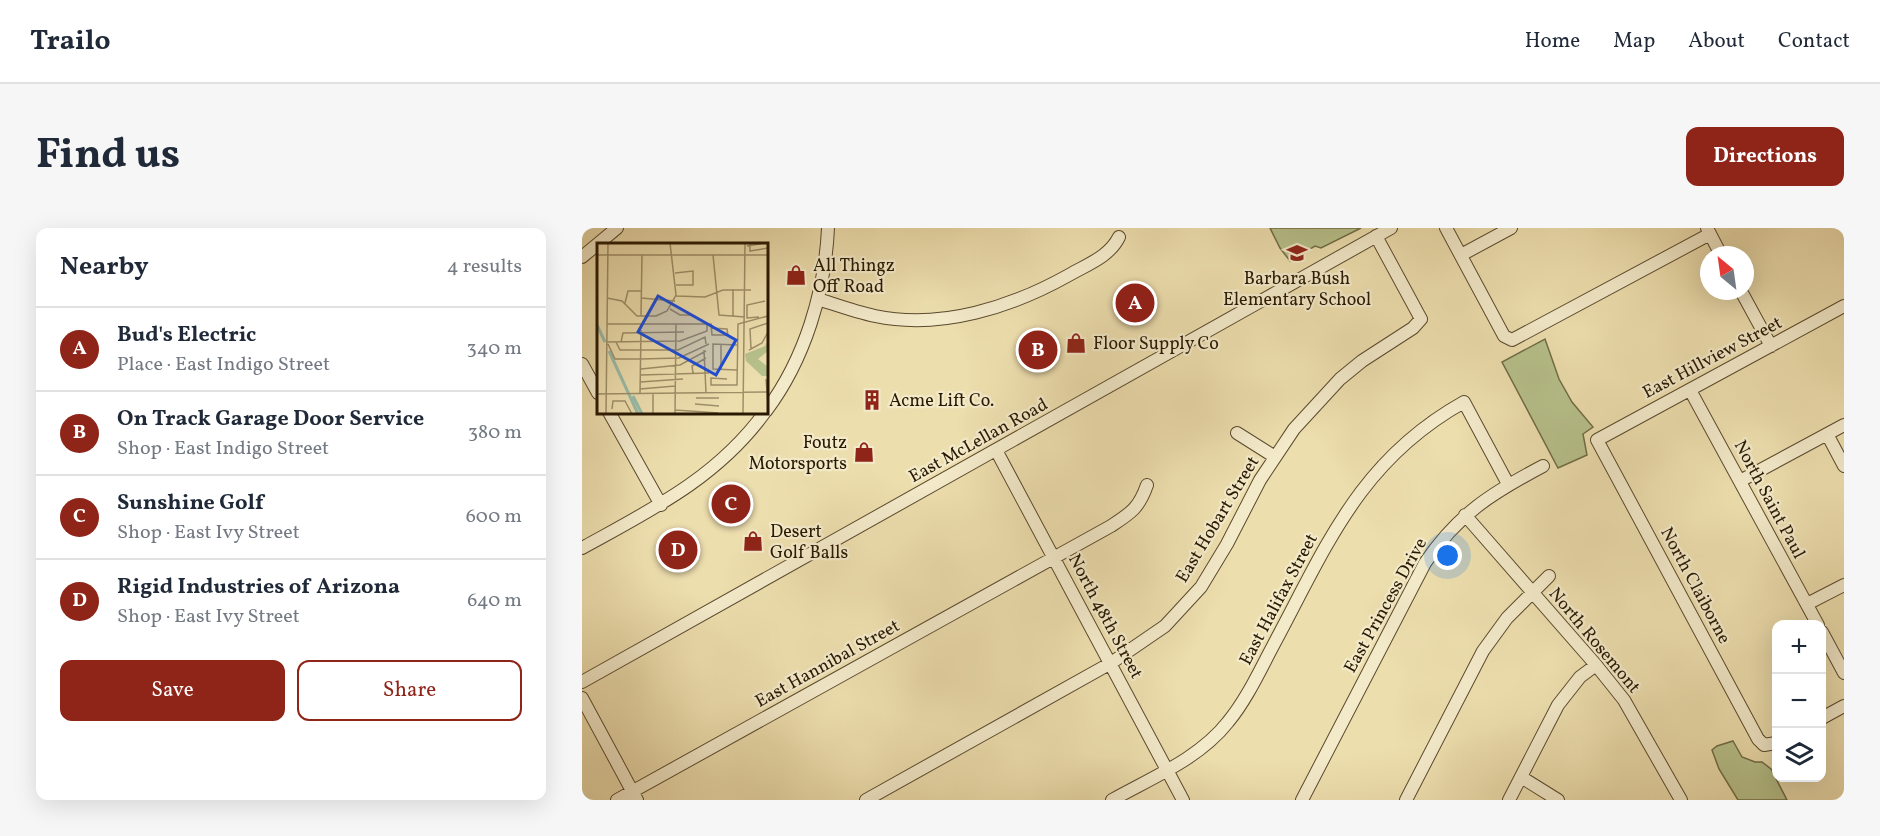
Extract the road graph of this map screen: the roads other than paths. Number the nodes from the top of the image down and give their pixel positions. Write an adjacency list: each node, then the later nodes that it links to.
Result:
1 (617, 228): 9 (street)
2 (828, 228): 14 (street)
3 (1391, 228): 7 (street, East McLellan Road)
4 (1446, 228): 12 (street)
5 (1511, 228): 12 (street)
6 (1708, 231): 11 (street); 12 (street)
7 (1376, 236): 28 (street, East McLellan Road); 29 (street, East Hobart Street)
8 (1119, 237): 14 (street)
9 (599, 243)
10 (597, 245): 13 (street)
11 (1716, 246)
12 (1461, 255)
13 (582, 257)
14 (818, 299): 21 (street)
15 (1746, 300): 17 (street)
16 (1844, 306): 17 (street, East Hillview Street)
17 (1771, 346): 19 (street, East Hillview Street)
18 (582, 364): 20 (street)
19 (1690, 390): 27 (street, East Hillview Street); 32 (street, North Saint Paul)
20 (597, 391)
21 (768, 409)
22 (610, 414): 35 (street)
23 (764, 414): 35 (street)
24 (1844, 425): 26 (street)
25 (1237, 433): 29 (street)
26 (1827, 434): 31 (street); 32 (street)
27 (1597, 440): 52 (street, North Claiborne)
28 (996, 450): 38 (street, North 48th Street); 48 (street, East McLellan Road)
29 (1275, 457): 45 (street, East Hobart Street)
30 (1543, 466): 33 (street, East Princess Drive)
31 (1844, 466)
32 (1740, 481): 42 (street, North Saint Paul)
33 (1508, 484): 36 (street, East Princess Drive); 53 (street, East Halifax Street)
34 (1147, 485): 38 (street, East Hannibal Street)
35 (661, 505): 37 (street)
36 (1465, 515): 41 (street, North Rosemont); 60 (street, East Princess Drive)
37 (582, 548)
38 (1054, 557): 45 (street, North 48th Street); 55 (street, East Hannibal Street)
39 (1549, 576): 41 (street)
40 (1844, 585): 42 (street)
41 (1532, 592): 46 (street, North Rosemont); 61 (street)
42 (1807, 604): 43 (street, North Saint Paul)
43 (1816, 620)
44 (1826, 641): 47 (street)
45 (1111, 663): 53 (street, North 48th Street); 57 (street, East Hobart Street)
46 (1596, 665): 54 (street); 64 (street, North Rosemont)
47 (1844, 673)
48 (582, 682)
49 (582, 698): 55 (street)
50 (1844, 706): 51 (street)
51 (1826, 715)
52 (1770, 744)
53 (1167, 769): 58 (street, East Halifax Street); 59 (street, North 48th Street)
54 (1521, 777): 62 (street); 63 (street)
55 (635, 796): 56 (street, East Hannibal Street)
56 (617, 800)
57 (866, 800)
58 (1112, 800)
59 (1184, 800)
60 (1302, 800)
61 (1406, 800)
62 (1509, 800)
63 (1558, 800)
64 (1681, 800)

